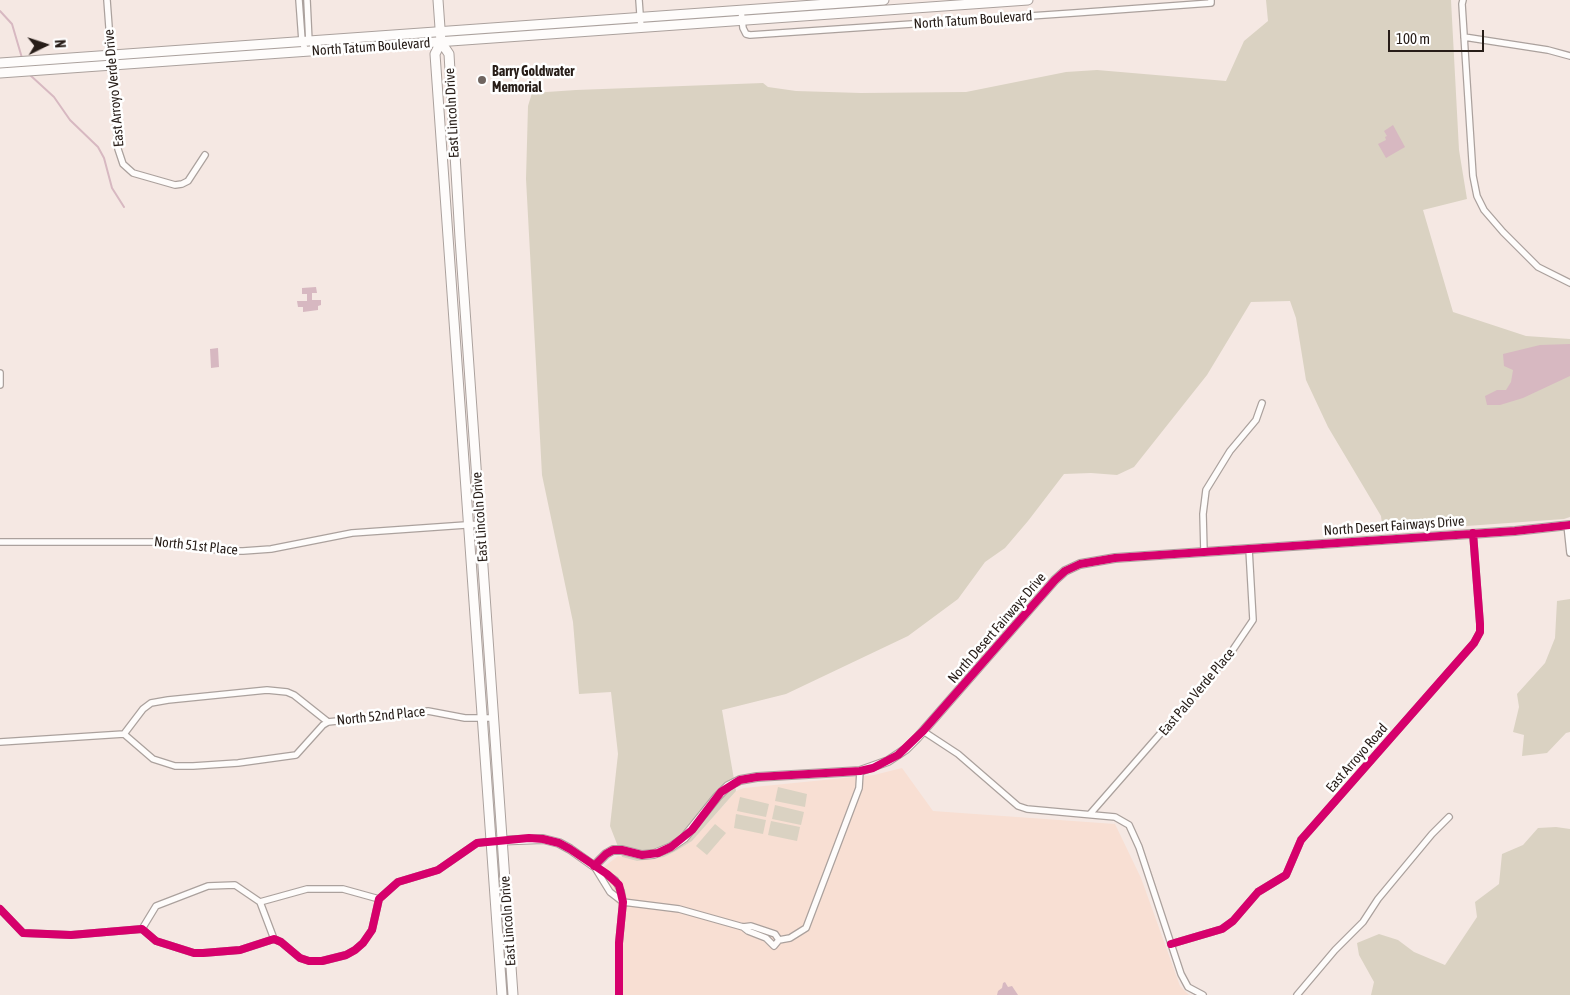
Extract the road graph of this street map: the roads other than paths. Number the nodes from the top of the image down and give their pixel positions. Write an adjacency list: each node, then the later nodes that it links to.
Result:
1 (107, 0): 20 (street, East Arroyo Verde Drive)
2 (299, 0): 17 (street)
3 (307, 0): 17 (street)
4 (438, 0): 15 (main road, East Lincoln Drive)
5 (639, 0): 12 (street)
6 (884, 0): 11 (main road, North Tatum Boulevard)
7 (1028, 0): 10 (main road, North Tatum Boulevard)
8 (1211, 0): 13 (street, North Tatum Boulevard)
9 (1461, 1): 16 (street)
10 (930, 4): 13 (main road, North Tatum Boulevard)
11 (741, 10): 12 (main road, North Tatum Boulevard); 13 (street)
12 (640, 17): 14 (street); 15 (main road, North Tatum Boulevard)
13 (742, 21): 14 (main road, North Tatum Boulevard)
14 (641, 28): 18 (main road, North Tatum Boulevard)
15 (440, 31): 17 (main road, North Tatum Boulevard); 18 (main road, East Lincoln Drive)
16 (1464, 37): 21 (street); 26 (street)
17 (305, 41): 19 (street); 20 (main road, North Tatum Boulevard)
18 (441, 42): 19 (main road, North Tatum Boulevard); 30 (main road, East Lincoln Drive); 31 (main road, East Lincoln Drive)
19 (306, 52): 23 (main road, North Tatum Boulevard)
20 (111, 55): 22 (main road, North Tatum Boulevard); 23 (street, East Arroyo Verde Drive)
21 (1570, 56)
22 (0, 63)
23 (112, 65): 24 (main road, North Tatum Boulevard); 25 (street, East Arroyo Verde Drive)
24 (0, 73)
25 (205, 155)
26 (1570, 283)
27 (0, 373): 28 (street)
28 (0, 385)
29 (1262, 403): 36 (street)
30 (469, 524): 31 (street, North 51st Place); 34 (street, North 51st Place); 39 (main road, East Lincoln Drive)
31 (480, 524): 38 (main road, East Lincoln Drive)
32 (1568, 525): 33 (street, North Desert Fairways Drive); 37 (street, North Desert Fairways Drive)
33 (1473, 533): 35 (street, North Desert Fairways Drive); 58 (street, East Arroyo Road)
34 (0, 542)
35 (1249, 549): 36 (street, North Desert Fairways Drive); 45 (street, East Palo Verde Place)
36 (1204, 552): 41 (street, North Desert Fairways Drive)
37 (1570, 553)
38 (494, 718): 39 (street, North 52nd Place); 47 (main road, East Lincoln Drive)
39 (483, 719): 40 (street, North 52nd Place); 48 (main road, East Lincoln Drive)
40 (328, 722): 42 (street); 42 (street)
41 (923, 731): 44 (street, North Desert Fairways Drive); 45 (street)
42 (124, 734): 43 (street)
43 (0, 742)
44 (860, 771): 49 (street, North Desert Fairways Drive); 57 (street)
45 (1090, 814): 58 (street)
46 (1448, 817): 65 (street)
47 (502, 840): 48 (street); 49 (street); 59 (main road, East Lincoln Drive)
48 (492, 841): 50 (street); 60 (main road, East Lincoln Drive)
49 (594, 866): 52 (street); 52 (street)
50 (379, 899): 51 (street); 56 (street)
51 (260, 902): 55 (street); 56 (street)
52 (623, 902): 54 (street); 63 (street)
53 (0, 909): 55 (street)
54 (743, 926): 57 (street); 57 (street)
55 (142, 929): 56 (street)
56 (274, 939)
57 (779, 940)
58 (1171, 944): 64 (street)
59 (512, 968): 60 (main road); 62 (main road, East Lincoln Drive)
60 (501, 969): 61 (main road, East Lincoln Drive)
61 (502, 995)
62 (513, 995)
63 (619, 995)
64 (1203, 995)
65 (1297, 995)

